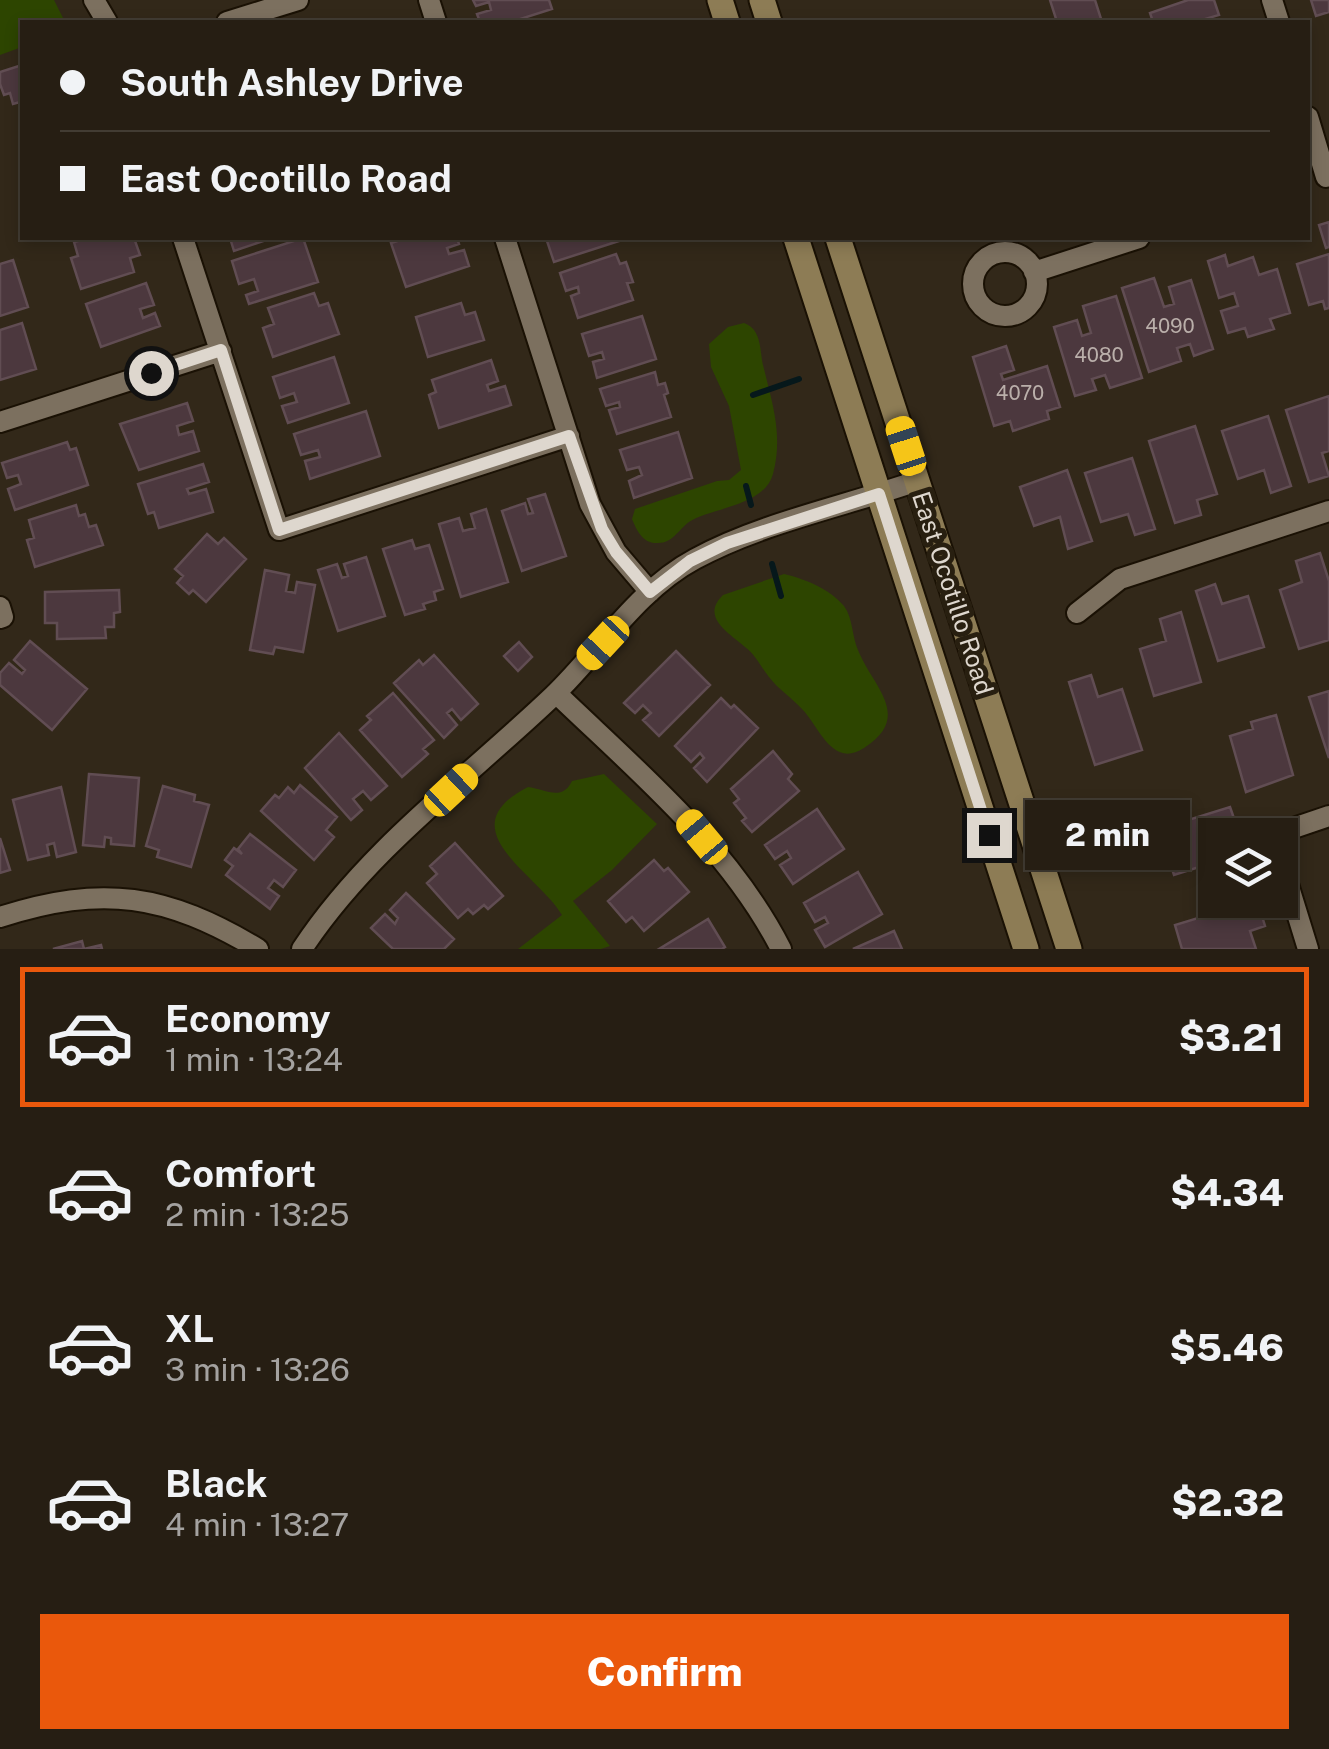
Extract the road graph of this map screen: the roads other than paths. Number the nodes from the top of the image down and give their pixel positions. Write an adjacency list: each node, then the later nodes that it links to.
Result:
1 (298, 0): 2 (street)
2 (233, 20)
3 (1310, 126): 4 (street)
4 (1321, 178)
5 (184, 240): 11 (street)
6 (507, 240): 13 (street)
7 (797, 240): 15 (main road, East Ocotillo Road)
8 (839, 240): 14 (main road, East Ocotillo Road)
9 (1133, 240): 10 (street)
10 (1034, 272)
11 (221, 350): 12 (street); 13 (street)
12 (0, 422)
13 (569, 436): 17 (street)
14 (917, 481): 15 (street); 28 (main road, East Ocotillo Road)
15 (879, 494): 17 (street); 27 (main road, East Ocotillo Road)
16 (1329, 511): 18 (street)
17 (650, 592): 19 (street)
18 (1077, 613)
19 (556, 694): 25 (street); 26 (street)
20 (1329, 816): 21 (street)
21 (1298, 827)
22 (1298, 916): 29 (street)
23 (0, 917): 24 (street)
24 (258, 949)
25 (302, 949)
26 (781, 949)
27 (1026, 949)
28 (1068, 949)
29 (1308, 949)

